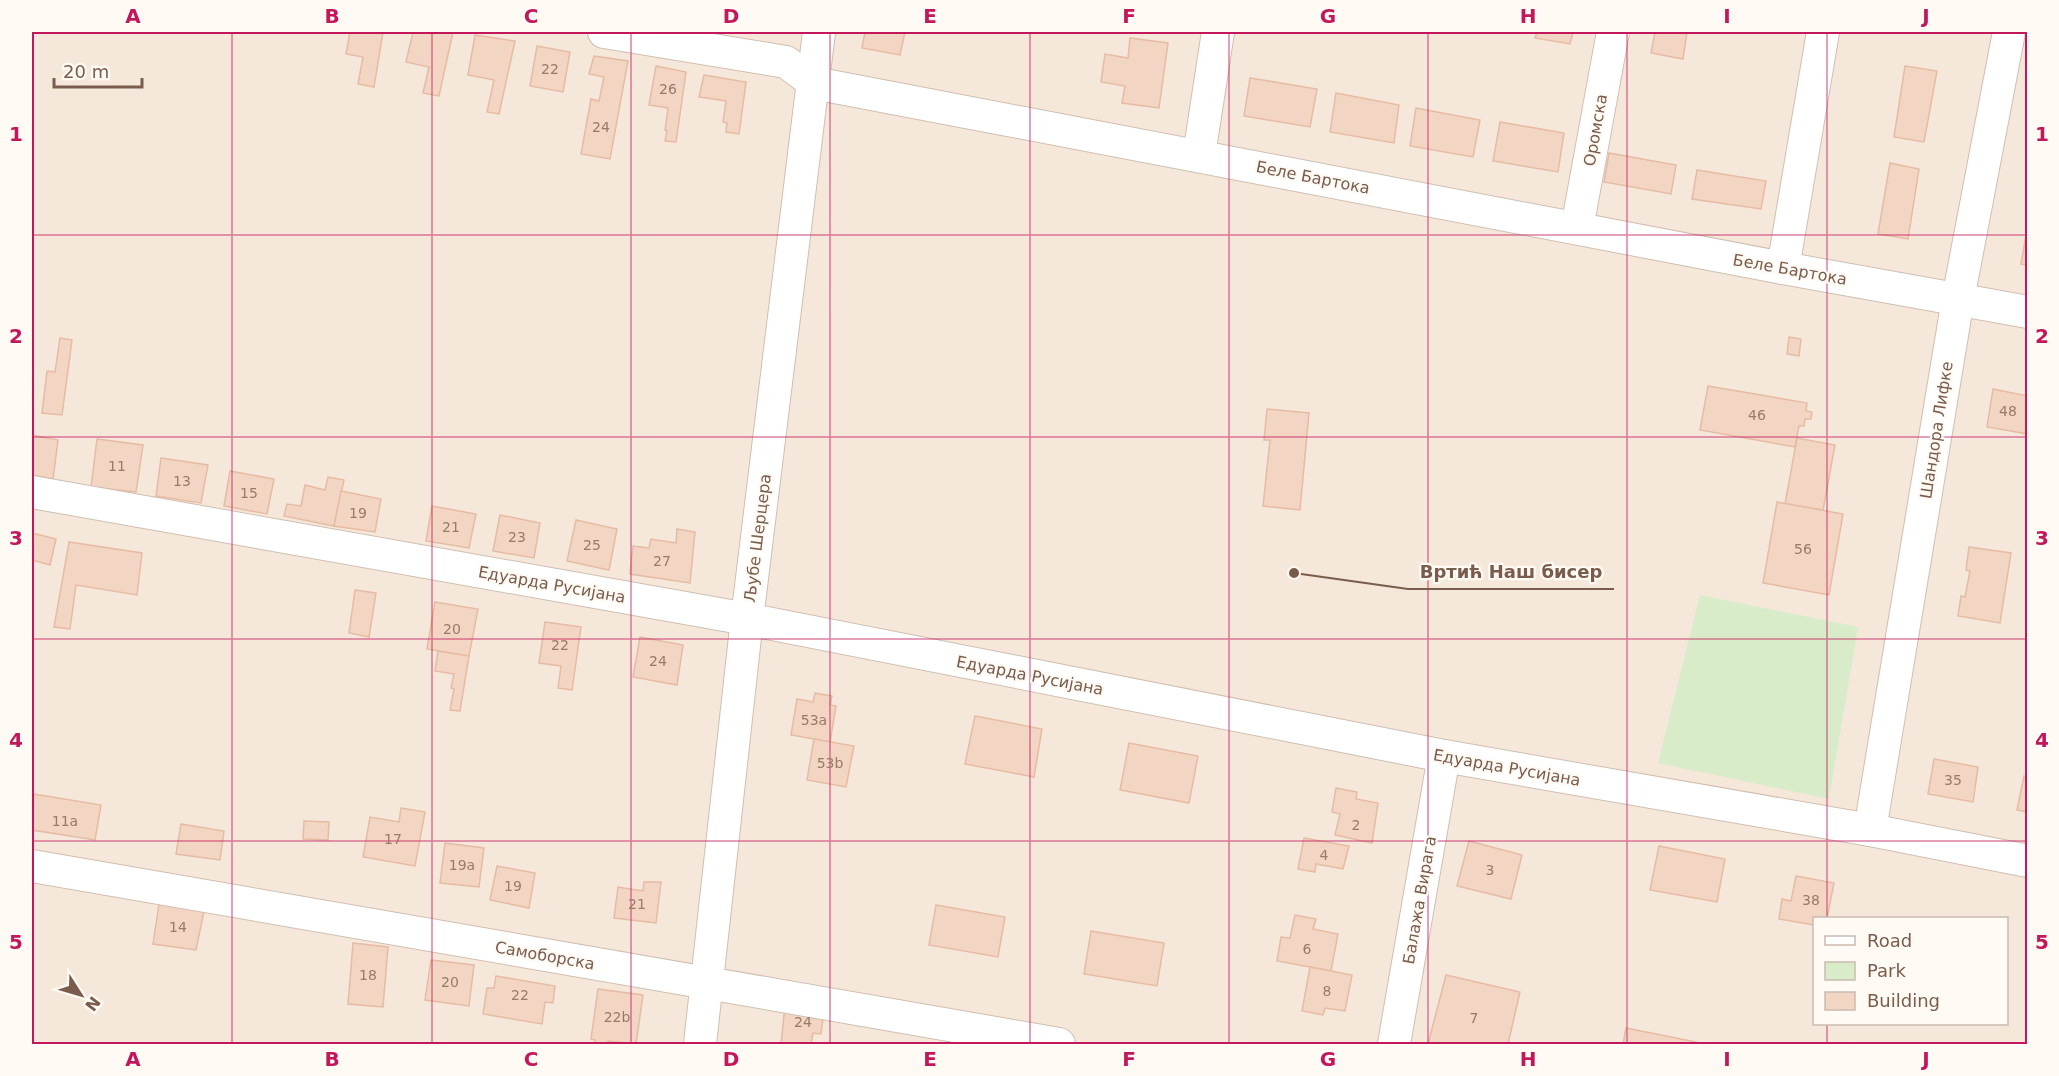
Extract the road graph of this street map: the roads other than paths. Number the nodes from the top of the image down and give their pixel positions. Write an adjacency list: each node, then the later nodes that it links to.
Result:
1 (604, 32): 7 (street, Беле Бартока)
2 (819, 32): 7 (street, Љубе Шерцера)
3 (1218, 32): 8 (street)
4 (1613, 32): 9 (street, Оромска)
5 (1822, 32): 10 (street)
6 (2009, 32): 11 (street, Шандора Лифке)
7 (814, 83): 8 (street, Беле Бартока); 14 (street, Љубе Шерцера)
8 (1199, 155): 9 (street, Беле Бартока)
9 (1577, 228): 10 (street, Беле Бартока)
10 (1783, 268): 11 (street, Беле Бартока)
11 (1958, 299): 12 (street, Беле Бартока); 16 (street, Шандора Лифке)
12 (2028, 312)
13 (32, 492): 14 (street, Едуарда Русијана)
14 (747, 619): 15 (street, Едуарда Русијана); 19 (street, Љубе Шерцера)
15 (1444, 756): 16 (street, Едуарда Русијана); 22 (street, Балажа Вирага)
16 (1870, 830): 17 (street, Едуарда Русијана)
17 (2028, 861)
18 (32, 866): 19 (street, Самоборска)
19 (708, 984): 20 (street, Љубе Шерцера); 21 (street, Самоборска)
20 (700, 1044)
21 (1059, 1044)
22 (1394, 1044)

